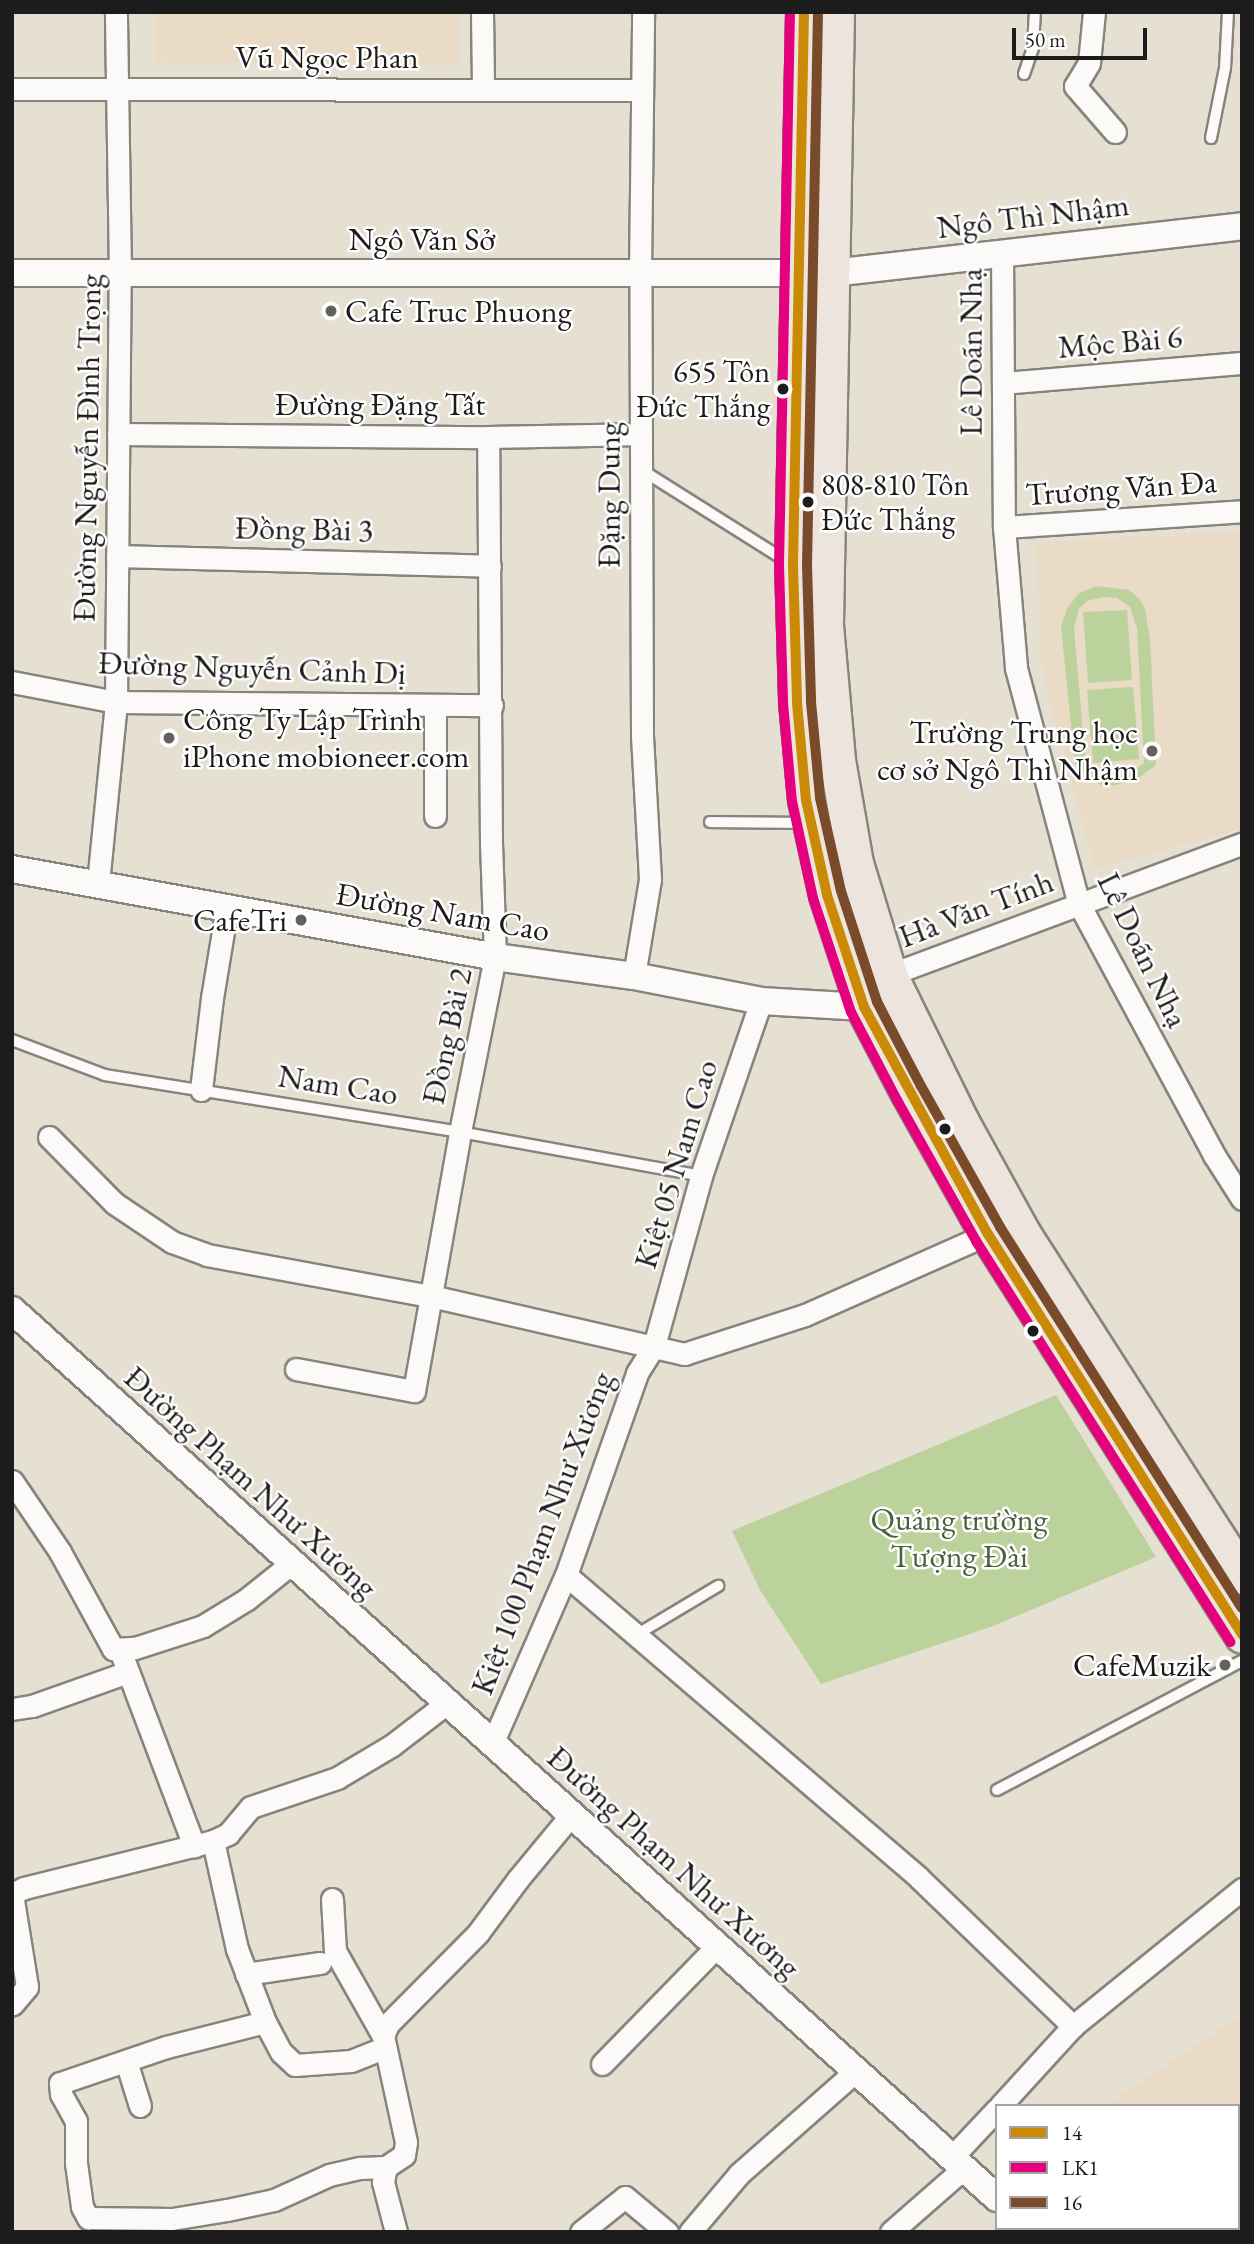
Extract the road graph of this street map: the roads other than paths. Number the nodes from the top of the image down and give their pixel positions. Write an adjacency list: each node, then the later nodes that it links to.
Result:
1 (116, 12): 12 (street, Đường Nguyễn Đình Trọng)
2 (482, 12): 10 (street)
3 (643, 12): 13 (street, Đặng Dung)
4 (804, 12): 21 (highway)
5 (835, 12): 21 (highway)
6 (1035, 12): 9 (lane)
7 (1094, 12): 14 (street)
8 (1228, 12): 15 (lane)
9 (1024, 74)
10 (483, 87): 12 (street, Vũ Ngọc Phan); 13 (street, Vũ Ngọc Phan)
11 (12, 89): 12 (street, Vũ Ngọc Phan)
12 (116, 89): 20 (street, Đường Nguyễn Đình Trọng)
13 (642, 90): 18 (street, Đặng Dung)
14 (1115, 132)
15 (1211, 138)
16 (1242, 226): 17 (street, Ngô Thì Nhậm)
17 (1002, 252): 21 (street, Ngô Thì Nhậm); 23 (street, Lê Doãn Nhạ)
18 (640, 271): 20 (street, Ngô Văn Sở); 21 (street, Ngô Văn Sở); 25 (street, Đặng Dung)
19 (12, 273): 20 (street, Ngô Văn Sở)
20 (120, 273): 24 (street, Đường Nguyễn Đình Trọng)
21 (815, 273): 31 (highway); 46 (highway)
22 (1242, 363): 23 (street, Mộc Bài 6)
23 (1003, 383): 29 (street, Lê Doãn Nhạ)
24 (118, 434): 26 (street, Đường Đặng Tất); 30 (street, Đường Nguyễn Đình Trọng)
25 (640, 434): 26 (street, Đường Đặng Tất); 27 (street, Đặng Dung)
26 (488, 437): 32 (street, Đồng Bài 2)
27 (640, 469): 31 (lane); 47 (street, Đặng Dung)
28 (1242, 512): 29 (street, Trương Văn Đa)
29 (1004, 527): 43 (street, Lê Doãn Nhạ)
30 (117, 556): 32 (street, Đồng Bài 3); 34 (street, Đường Nguyễn Đình Trọng)
31 (793, 565): 39 (highway)
32 (490, 566): 36 (street, Đồng Bài 2)
33 (12, 682): 34 (street, Đường Nguyễn Cảnh Dị)
34 (116, 702): 35 (street, Đường Nguyễn Cảnh Dị); 42 (street, Đường Nguyễn Đình Trọng)
35 (435, 705): 36 (street, Đường Nguyễn Cảnh Dị); 37 (street)
36 (492, 705): 45 (street, Đồng Bài 2)
37 (435, 816)
38 (710, 822): 39 (lane)
39 (811, 823): 49 (highway)
40 (1242, 845): 43 (street, Hà Văn Tính)
41 (12, 869): 42 (street, Đường Nam Cao)
42 (98, 883): 44 (street, Đường Nam Cao)
43 (1079, 904): 46 (street, Hà Văn Tính); 55 (street, Lê Doãn Nhạ)
44 (227, 907): 45 (street, Đường Nam Cao); 51 (street)
45 (495, 957): 47 (street, Đường Nam Cao); 52 (street, Đồng Bài 2)
46 (889, 975): 64 (highway)
47 (634, 976): 48 (street, Đường Nam Cao)
48 (761, 1001): 49 (street, Đường Nam Cao); 54 (street, Kiệt 05 Nam Cao)
49 (864, 1007): 56 (highway)
50 (12, 1040): 51 (lane, Nam Cao)
51 (201, 1090): 52 (lane, Nam Cao)
52 (460, 1132): 54 (lane, Nam Cao); 57 (street, Đồng Bài 2)
53 (49, 1137): 57 (street)
54 (701, 1176): 59 (street, Kiệt 05 Nam Cao)
55 (1242, 1199)
56 (989, 1234): 59 (street); 67 (highway)
57 (431, 1296): 59 (street); 60 (street, Đồng Bài 2)
58 (12, 1310): 62 (street, Đường Phạm Như Xương)
59 (654, 1346): 63 (street, Kiệt 100 Phạm Như Xương)
60 (296, 1369)
61 (12, 1481): 68 (street)
62 (292, 1563): 68 (street); 71 (street, Đường Phạm Như Xương)
63 (566, 1575): 66 (street); 73 (street, Kiệt 100 Phạm Như Xương)
64 (1242, 1576)
65 (718, 1586): 66 (lane)
66 (636, 1635): 85 (street)
67 (1242, 1635)
68 (120, 1650): 70 (street)
69 (1242, 1661): 74 (lane)
70 (128, 1672): 72 (street); 76 (street)
71 (447, 1703): 73 (street, Đường Phạm Như Xương); 76 (street)
72 (22, 1708)
73 (492, 1744): 75 (street, Đường Phạm Như Xương)
74 (997, 1790)
75 (571, 1815): 80 (street, Đường Phạm Như Xương); 86 (street)
76 (204, 1844): 78 (street); 82 (street)
77 (1242, 1889): 85 (street)
78 (12, 1894): 83 (street)
79 (332, 1899): 86 (street)
80 (717, 1945): 88 (street); 89 (street, Đường Phạm Như Xương)
81 (320, 1963): 82 (street)
82 (246, 1974): 84 (street)
83 (12, 2005)
84 (265, 2022): 86 (street); 87 (street)
85 (1073, 2026): 90 (street)
86 (384, 2041): 94 (street)
87 (126, 2061): 91 (street); 94 (street)
88 (602, 2064)
89 (856, 2071): 93 (street, Đường Phạm Như Xương); 99 (street)
90 (1001, 2104)
91 (140, 2106)
92 (995, 2111): 93 (street)
93 (958, 2163): 95 (street, Đường Phạm Như Xương); 100 (street)
94 (386, 2167): 96 (street)
95 (995, 2196)
96 (396, 2232)
97 (581, 2232): 98 (street)
98 (667, 2232)
99 (690, 2232)
100 (891, 2232)

